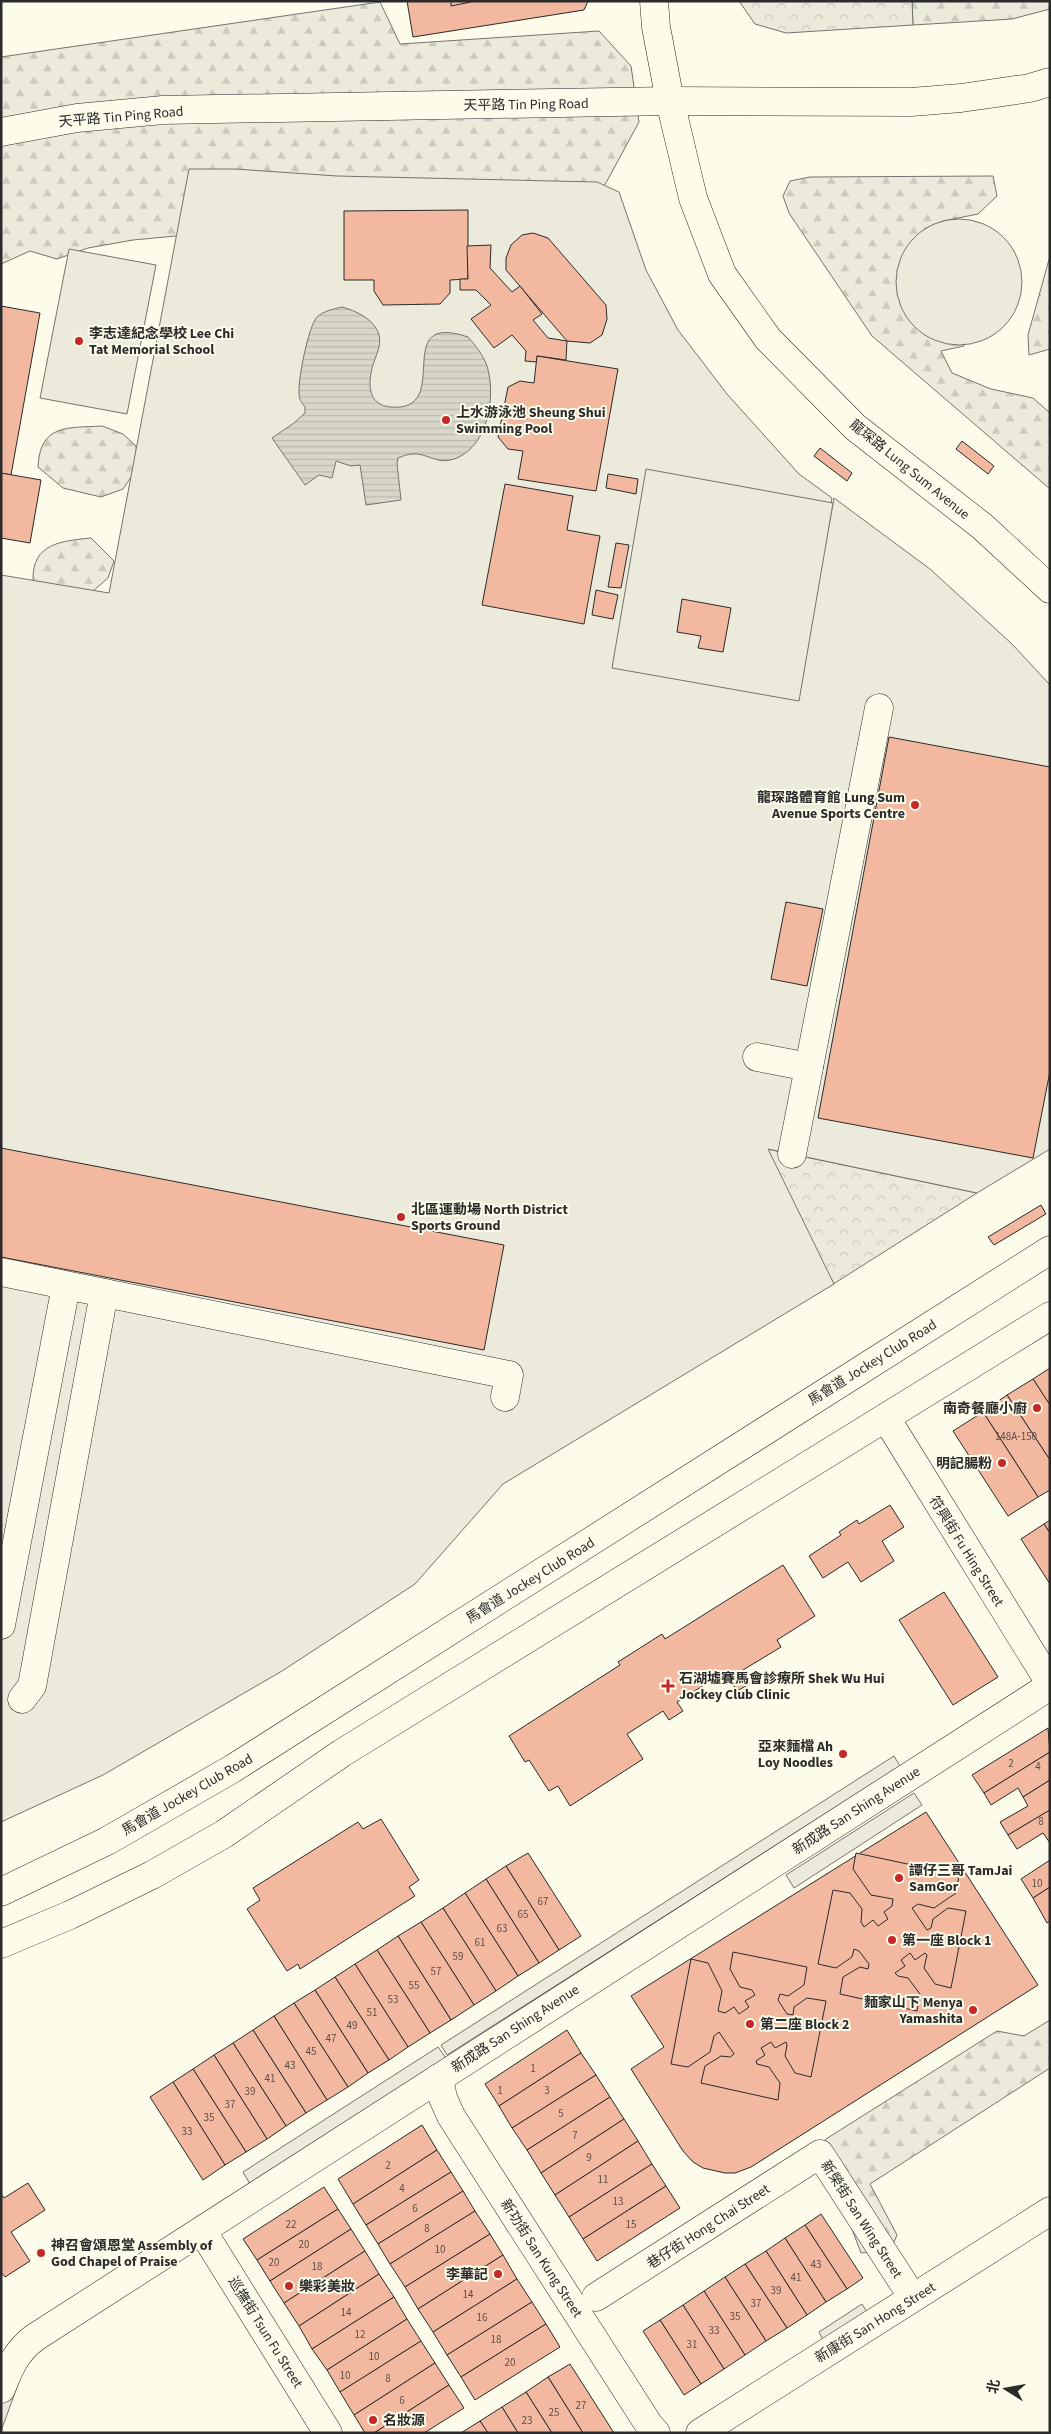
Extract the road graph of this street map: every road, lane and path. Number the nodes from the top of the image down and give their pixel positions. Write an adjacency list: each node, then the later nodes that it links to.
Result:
1 (654, 1): 3 (street, 龍琛路 Lung Sum Avenue)
2 (1050, 82): 3 (street, 天平路 Tin Ping Road)
3 (670, 101): 4 (street, 天平路 Tin Ping Road); 5 (street, 龍琛路 Lung Sum Avenue)
4 (1, 132)
5 (1050, 588)
6 (879, 708): 8 (street)
7 (757, 1057): 8 (street)
8 (809, 1067): 9 (street)
9 (792, 1154)
10 (1050, 1250): 20 (street, 馬會道 Jockey Club Road)
11 (1, 1272): 12 (street)
12 (66, 1286): 13 (street); 17 (street)
13 (104, 1293): 15 (street); 19 (street)
14 (1050, 1316): 16 (street)
15 (506, 1396)
16 (886, 1418): 18 (street, 符興街 Fu Hing Street); 21 (street)
17 (1, 1625)
18 (1050, 1684): 22 (street, 新成路 San Shing Avenue)
19 (22, 1699)
20 (1, 1892)
21 (1, 1944)
22 (439, 2078): 25 (street, 新成路 San Shing Avenue); 30 (street, 新功街 San Kung Street)
23 (820, 2154): 26 (street, 新榮街 San Wing Street); 27 (street, 巷仔街 Hong Chai Street)
24 (1050, 2211): 31 (street, 新康街 San Hong Street)
25 (203, 2232): 28 (street, 新成路 San Shing Avenue); 29 (street, 巡撫街 Tsun Fu Street)
26 (904, 2284)
27 (596, 2297)
28 (1, 2389)
29 (328, 2433)
30 (656, 2433)
31 (700, 2433)

